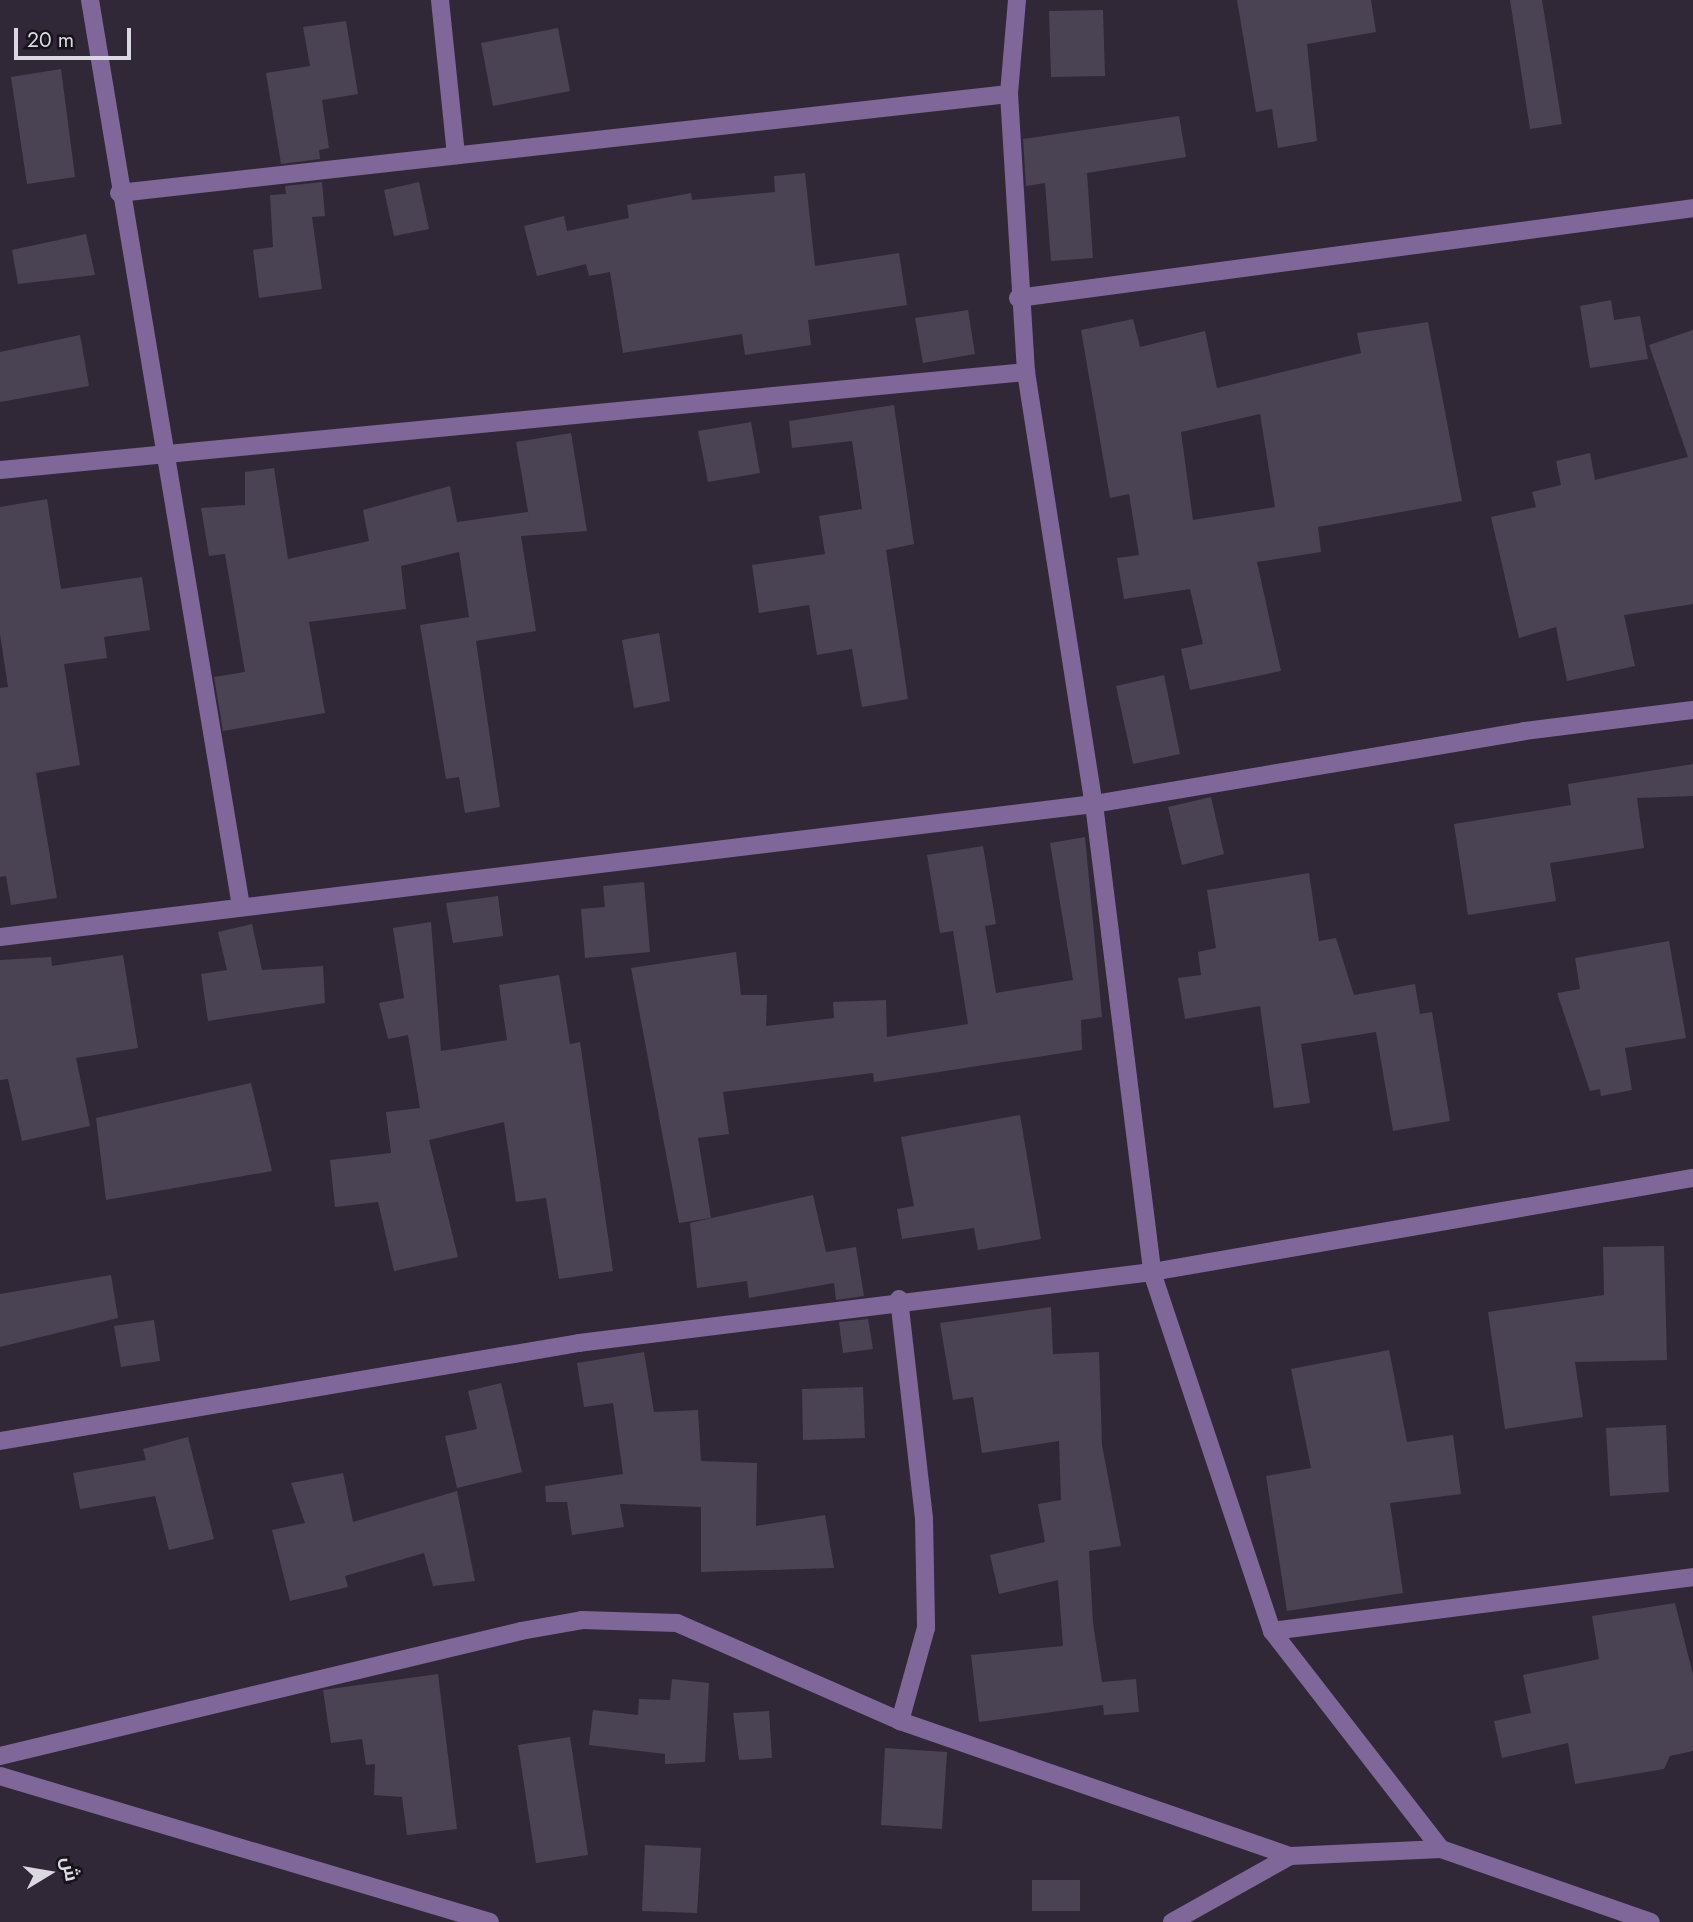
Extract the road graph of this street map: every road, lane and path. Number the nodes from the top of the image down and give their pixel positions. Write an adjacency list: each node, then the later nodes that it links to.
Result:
1 (90, 0): 6 (street)
2 (440, 0): 5 (street)
3 (1017, 0): 4 (street)
4 (1009, 94): 5 (street); 8 (street)
5 (456, 155): 6 (street)
6 (119, 193): 10 (street)
7 (1693, 208): 8 (street)
8 (1018, 298): 9 (street)
9 (1026, 372): 10 (street); 13 (street)
10 (164, 454): 11 (street); 14 (street)
11 (0, 470)
12 (1693, 710): 13 (street)
13 (1094, 804): 14 (street); 17 (street)
14 (241, 906): 15 (street)
15 (0, 937)
16 (1693, 1178): 17 (street)
17 (1152, 1272): 18 (street); 21 (street)
18 (899, 1299): 19 (street); 22 (street)
19 (0, 1441)
20 (1693, 1577): 21 (street)
21 (1272, 1631): 25 (street)
22 (900, 1721): 23 (street); 26 (street)
23 (0, 1756)
24 (0, 1776): 27 (street)
25 (1441, 1849): 26 (street); 29 (street)
26 (1290, 1856): 28 (street)
27 (490, 1922)
28 (1172, 1922)
29 (1651, 1922)

